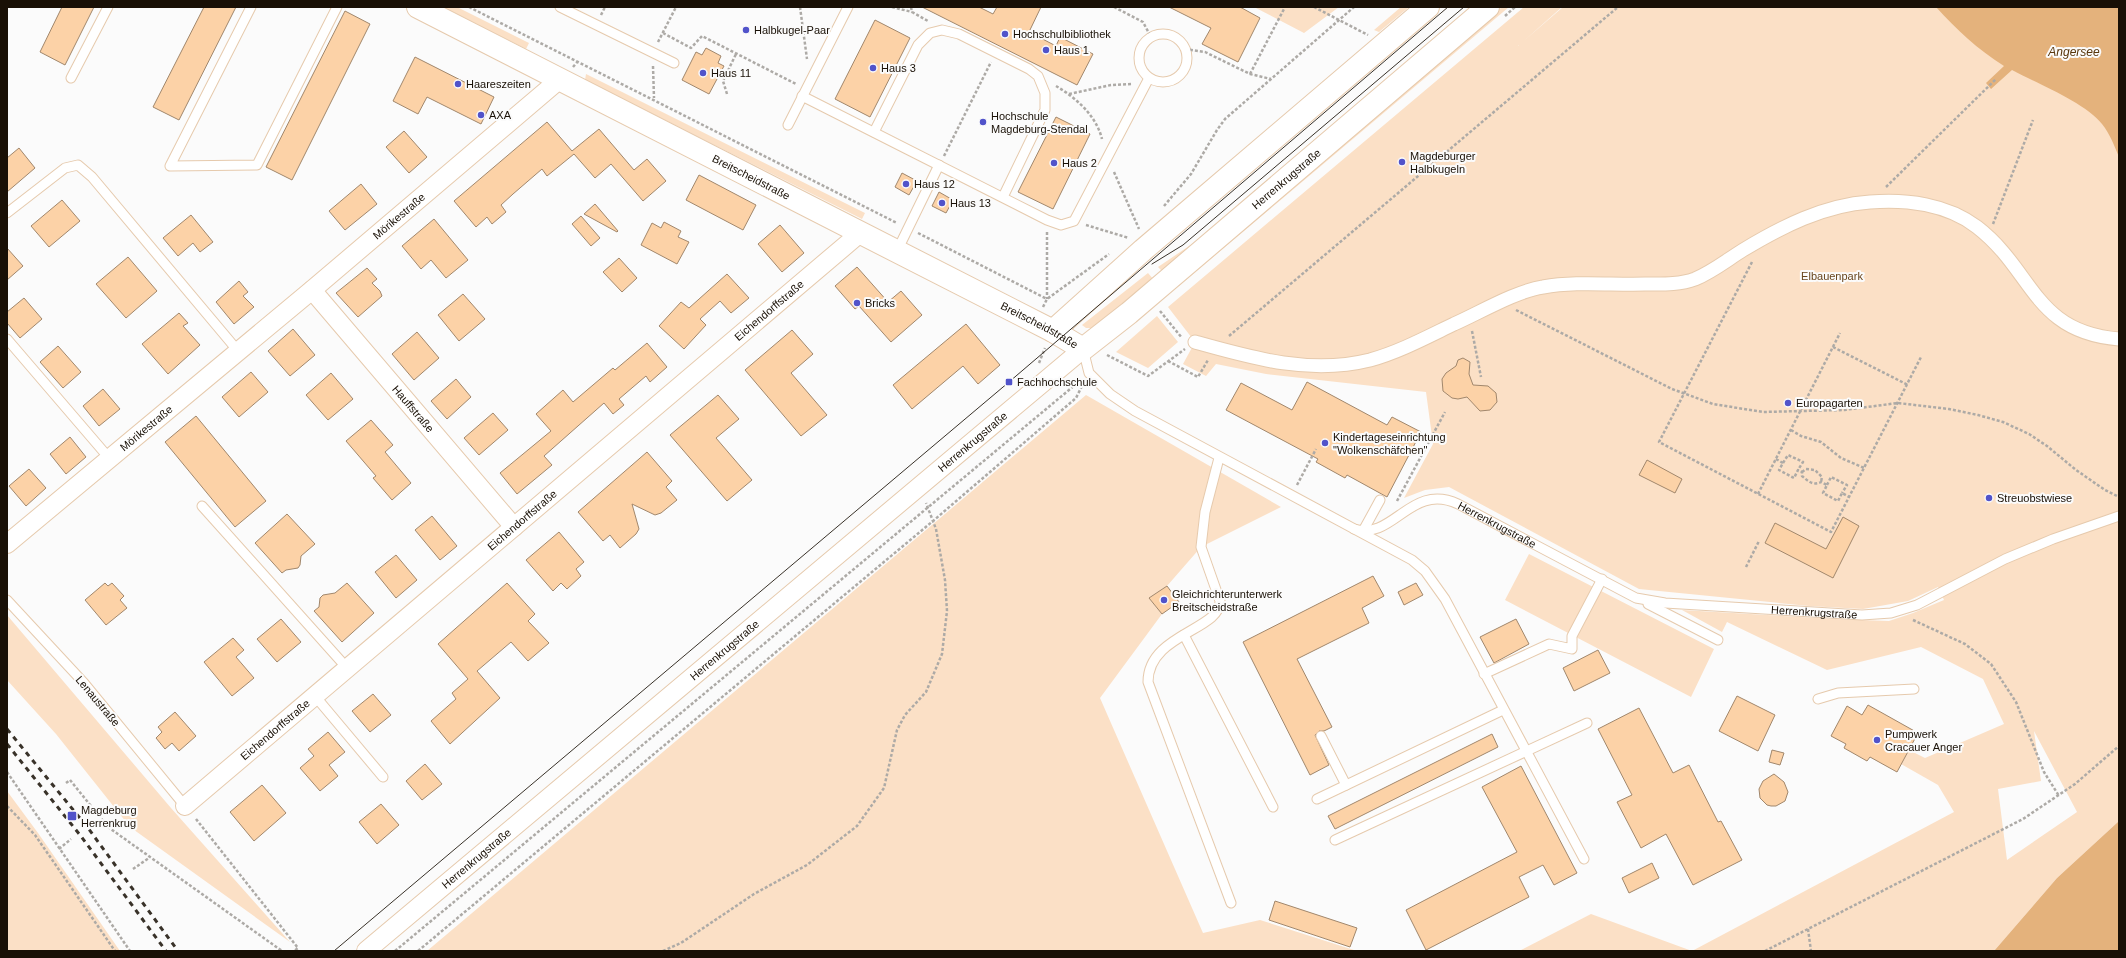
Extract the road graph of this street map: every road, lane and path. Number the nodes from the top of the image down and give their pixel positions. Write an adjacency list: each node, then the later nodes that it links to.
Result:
1 (108, 7): 32 (lane)
2 (251, 7): 3 (lane)
3 (337, 7)
4 (418, 7): 35 (street, Breitscheidstraße)
5 (469, 7): 40 (path)
6 (560, 7): 26 (lane)
7 (676, 7): 22 (path)
8 (800, 7): 37 (path)
9 (848, 7): 37 (lane)
10 (892, 7): 19 (path)
11 (911, 7): 19 (path)
12 (1114, 7): 23 (path)
13 (1285, 7): 30 (path)
14 (1314, 7): 20 (path)
15 (1354, 7): 20 (path)
16 (1428, 7): 24 (street)
17 (1488, 7): 78 (street, Herrenkrugstraße)
18 (1618, 7): 76 (path)
19 (912, 12): 21 (path)
20 (1339, 20): 24 (path); 33 (path)
21 (942, 30): 31 (lane); 43 (lane)
22 (663, 33): 26 (path); 27 (path)
23 (1151, 37): 25 (lane); 36 (lane)
24 (1386, 44): 72 (street)
25 (1186, 49): 30 (path); 36 (lane)
26 (653, 52): 28 (lane); 40 (path)
27 (736, 54): 37 (path); 38 (path)
28 (674, 63)
29 (990, 65): 45 (path)
30 (1250, 74): 33 (path)
31 (1038, 76): 39 (path); 46 (lane)
32 (71, 78)
33 (1271, 79): 48 (path)
34 (1996, 79): 47 (path)
35 (559, 80): 56 (street, Breitscheidstraße); 65 (street, Mörikestraße)
36 (1148, 80): 39 (path); 44 (lane)
37 (806, 89): 42 (lane); 43 (lane)
38 (727, 94)
39 (1068, 94): 44 (path)
40 (654, 98): 52 (path)
41 (2033, 120): 60 (path)
42 (788, 125)
43 (874, 132): 45 (lane)
44 (1107, 158): 51 (lane); 54 (path)
45 (939, 165): 46 (lane); 63 (lane)
46 (1003, 197): 50 (lane)
47 (1872, 202): 59 (street); 60 (street)
48 (1162, 207)
49 (7, 213): 79 (lane)
50 (1047, 220): 51 (lane); 66 (path)
51 (1074, 221): 61 (path)
52 (897, 223)
53 (1145, 224): 54 (path)
54 (1140, 229): 55 (path)
55 (1136, 232)
56 (860, 234): 63 (street, Breitscheidstraße); 114 (street, Eichendorffstraße)
57 (919, 234): 66 (path)
58 (1132, 235): 61 (path)
59 (1765, 237): 67 (street); 87 (path)
60 (1988, 237): 74 (street)
61 (1129, 238): 62 (path)
62 (1123, 243)
63 (896, 252): 72 (street, Breitscheidstraße)
64 (1110, 252): 66 (path)
65 (312, 290): 79 (street, Mörikestraße); 114 (street, Hauffstraße)
66 (1047, 299)
67 (1502, 302): 69 (street); 87 (path)
68 (1159, 310): 70 (path)
69 (1470, 317): 76 (street); 85 (path)
70 (1174, 329)
71 (1840, 333): 77 (path)
72 (1049, 338): 78 (street, Breitscheidstraße); 83 (path)
73 (7, 339): 93 (lane, Mörikestraße)
74 (2119, 339)
75 (1195, 342): 76 (street); 82 (path)
76 (1213, 347): 82 (path)
77 (1833, 347): 86 (path); 89 (path)
78 (1083, 349): 84 (lane); 102 (street, Herrenkrugstraße)
79 (238, 351): 93 (street, Mörikestraße)
80 (1108, 354): 82 (path)
81 (1921, 357): 86 (path)
82 (1168, 362)
83 (1039, 363)
84 (1089, 372): 94 (lane); 110 (path, Herrenkrugstraße); 112 (path)
85 (1482, 377)
86 (1908, 385): 88 (path)
87 (1684, 395): 89 (path); 104 (path)
88 (1898, 404): 89 (path); 97 (path); 107 (path)
89 (1801, 410): 91 (path)
90 (1445, 412): 113 (path)
91 (1791, 430): 95 (path); 97 (path)
92 (1316, 449): 105 (path)
93 (109, 458): 117 (street, Mörikestraße)
94 (1220, 458): 105 (lane); 123 (lane)
95 (1776, 459): 96 (path); 104 (path)
96 (1783, 462): 98 (path); 98 (path)
97 (1864, 468): 106 (path)
98 (1798, 470): 99 (path)
99 (1802, 472): 100 (path); 100 (path)
100 (1821, 482): 101 (path)
101 (1827, 485): 103 (path); 103 (path)
102 (918, 488): 110 (path); 156 (street, Herrenkrugstraße)
103 (1842, 493): 106 (path)
104 (1758, 494): 106 (path)
105 (1291, 496): 115 (lane)
106 (1849, 497)
107 (2119, 497)
108 (1380, 500): 115 (lane)
109 (202, 506): 125 (lane)
110 (929, 507): 112 (path); 157 (path, Herrenkrugstraße)
111 (2119, 516): 122 (lane, Herrenkrugstraße)
112 (933, 521): 158 (path); 159 (path)
113 (1384, 526): 115 (lane, Herrenkrugstraße); 119 (lane, Herrenkrugstraße)
114 (514, 527): 125 (street, Eichendorffstraße)
115 (1359, 530): 126 (lane)
116 (1759, 541): 118 (path)
117 (7, 544)
118 (1746, 567)
119 (1602, 579): 120 (lane, Herrenkrugstraße); 126 (lane)
120 (1636, 598): 122 (lane, Herrenkrugstraße); 124 (lane, Herrenkrugstraße)
121 (7, 600): 142 (lane, Lenaustraße)
122 (1891, 613): 139 (path)
123 (1184, 635): 143 (lane); 150 (lane)
124 (1718, 640)
125 (347, 668): 128 (street, Eichendorffstraße)
126 (1484, 674): 130 (lane)
127 (1914, 689): 129 (lane)
128 (315, 696): 136 (lane); 142 (street, Eichendorffstraße)
129 (1818, 698)
130 (1503, 710): 134 (lane); 138 (lane)
131 (1587, 723): 134 (lane)
132 (1321, 736): 138 (lane)
133 (2119, 746): 139 (path)
134 (1526, 752): 145 (lane); 148 (lane)
135 (7, 772): 146 (path)
136 (383, 777)
137 (66, 783): 147 (path)
138 (1346, 785): 140 (lane)
139 (2059, 796): 151 (path)
140 (1317, 799)
141 (7, 806): 152 (path)
142 (185, 806): 155 (path)
143 (1273, 808)
144 (71, 839): 146 (path)
145 (1335, 840)
146 (59, 849): 153 (path)
147 (149, 858): 149 (path); 154 (path)
148 (1584, 859)
149 (133, 869)
150 (1231, 903)
151 (1808, 929): 160 (path); 161 (path)
152 (115, 951)
153 (130, 951)
154 (282, 951)
155 (294, 951)
156 (366, 951)
157 (395, 951)
158 (418, 951)
159 (663, 951)
160 (1765, 951)
161 (1811, 951)

